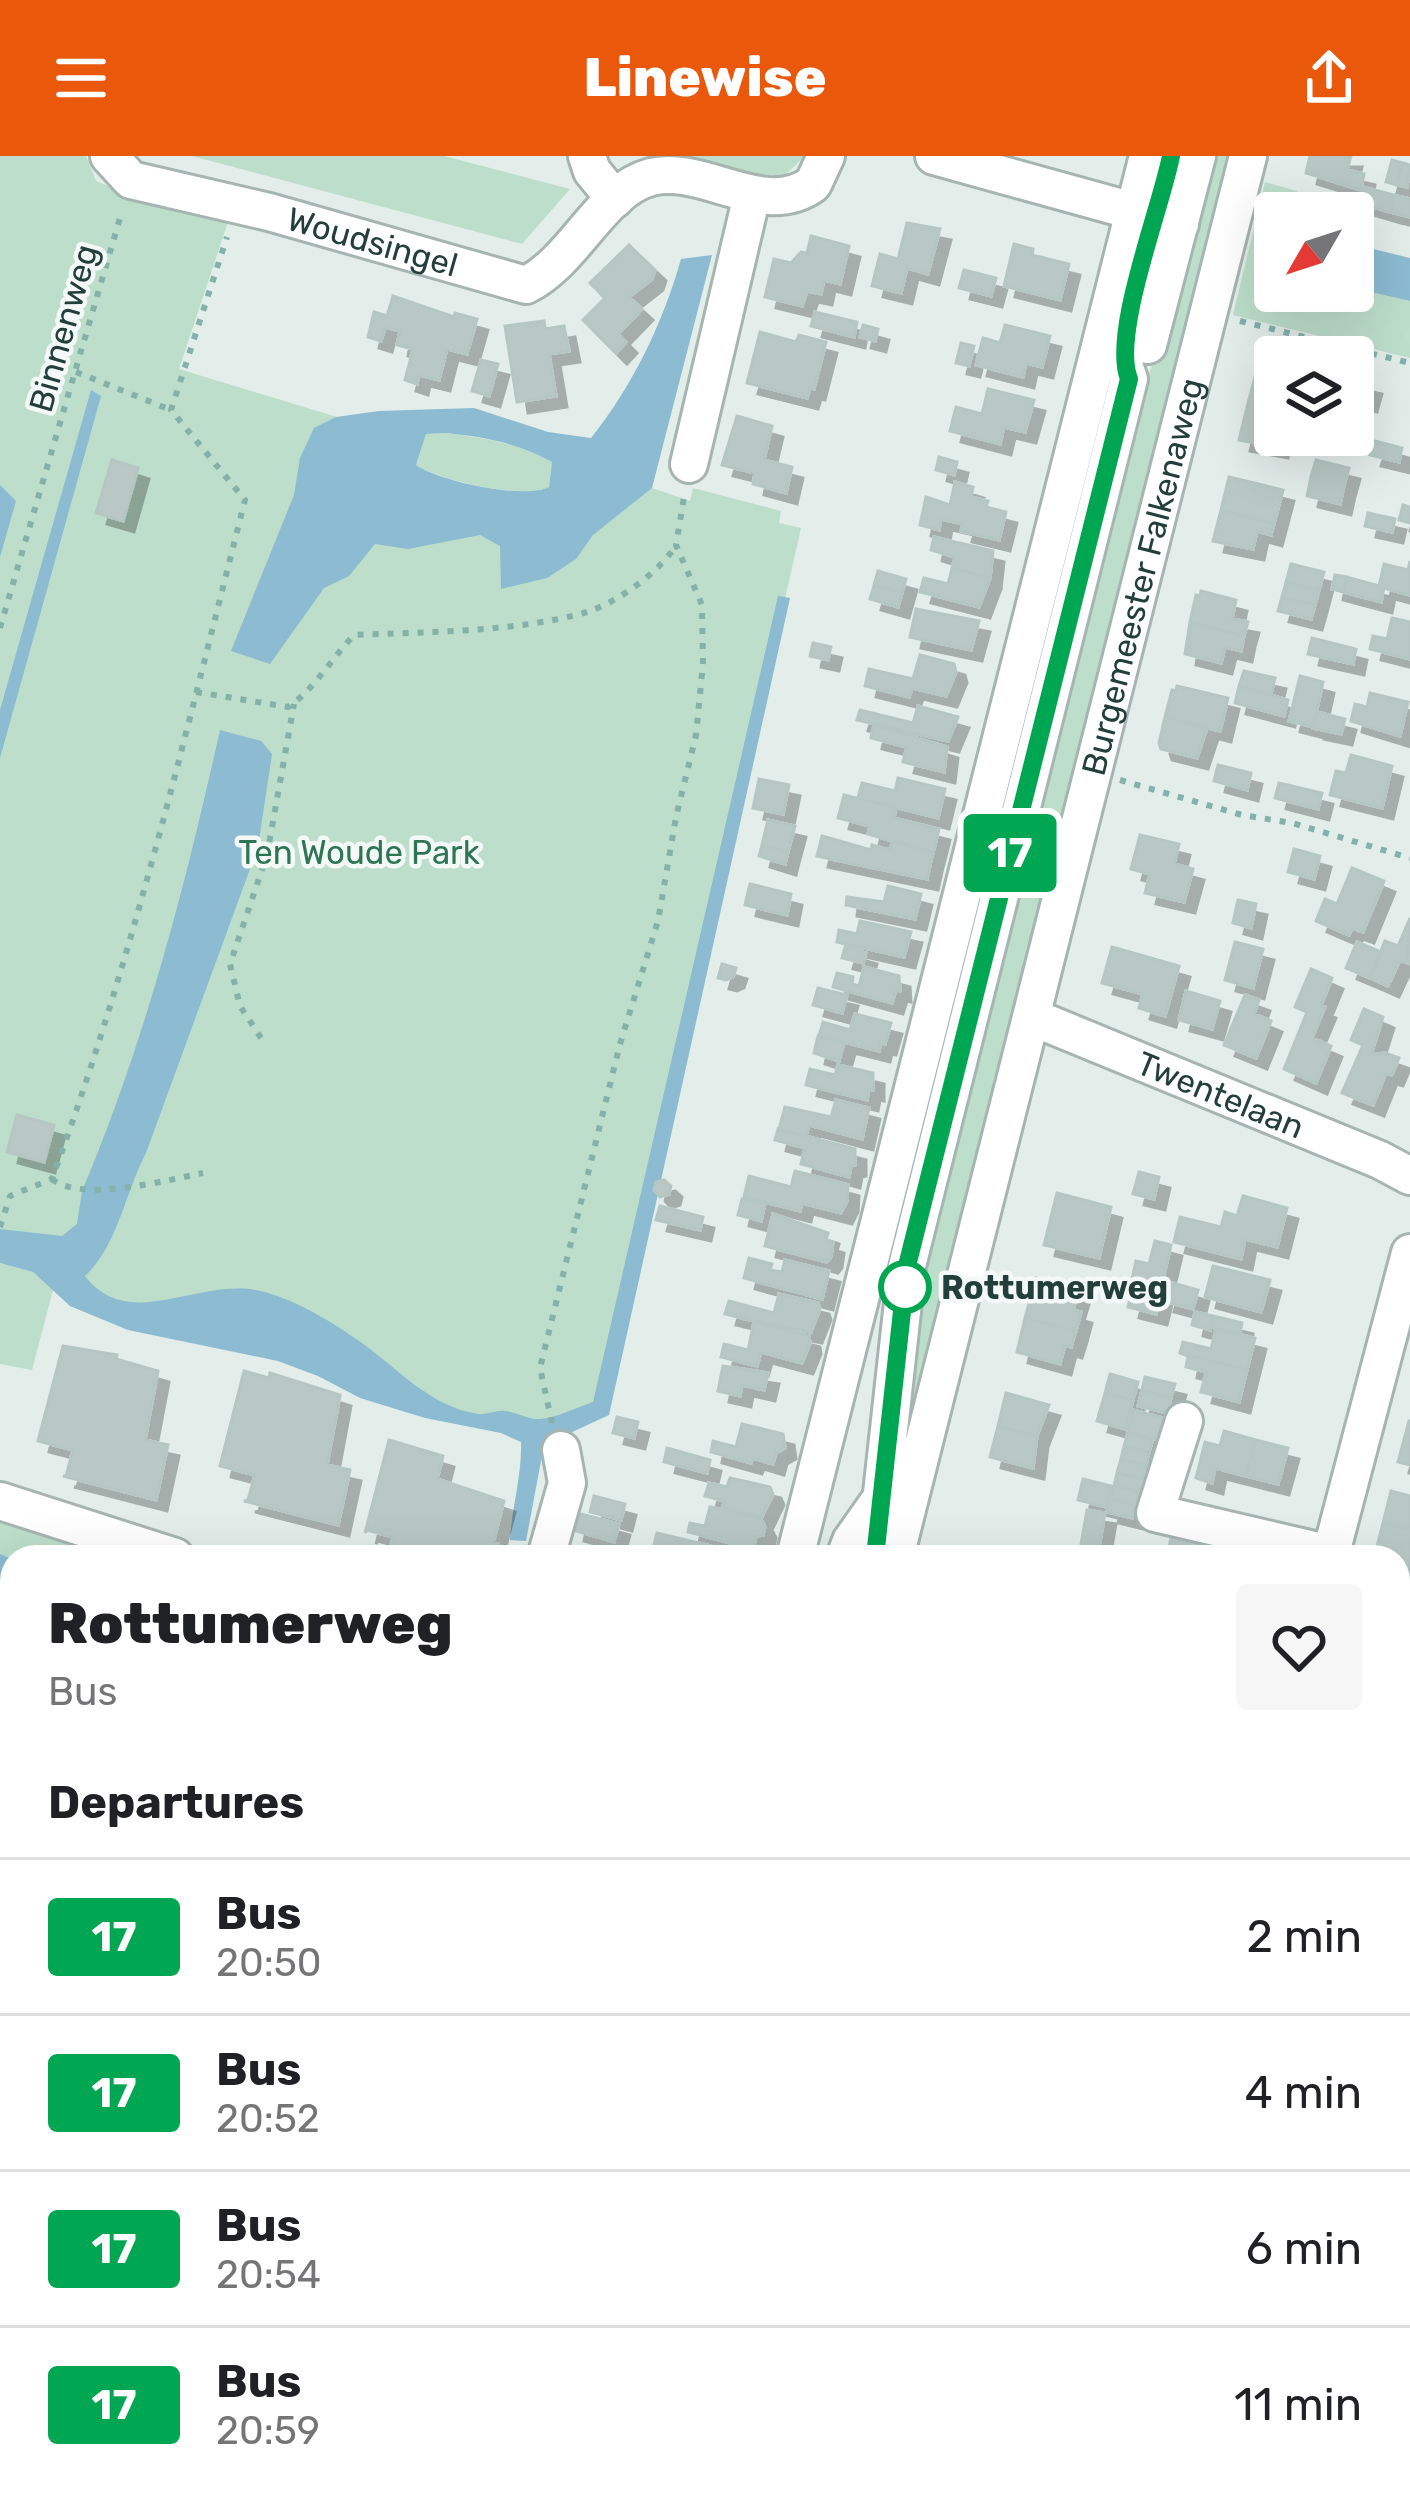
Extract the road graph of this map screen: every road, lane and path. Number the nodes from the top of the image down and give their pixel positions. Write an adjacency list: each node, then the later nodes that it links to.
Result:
1 (587, 156): 10 (street)
2 (826, 156): 9 (street, Woudsingel)
3 (934, 156): 12 (street)
4 (1148, 156): 12 (street, Burgemeester Falkenaweg)
5 (1171, 156): 12 (street, Burgemeester Falkenaweg)
6 (1197, 156): 12 (street, Burgemeester Falkenaweg)
7 (1248, 156): 22 (street, Burgemeester Falkenaweg)
8 (120, 168): 11 (street, Woudsingel); 15 (path, Binnenweg)
9 (752, 195): 10 (street, Woudsingel); 17 (street)
10 (615, 199): 11 (street, Woudsingel)
11 (237, 205): 16 (path)
12 (1156, 217): 31 (street, Burgemeester Falkenaweg); 32 (street, Burgemeester Falkenaweg)
13 (1220, 316): 14 (path)
14 (1410, 363)
15 (76, 372): 16 (path); 19 (path, Binnenweg)
16 (171, 410): 20 (path)
17 (689, 464): 18 (path)
18 (676, 544): 21 (path); 33 (path)
19 (0, 628)
20 (196, 692): 21 (path); 28 (path)
21 (294, 704): 25 (path)
22 (1094, 773): 23 (path); 24 (street, Burgemeester Falkenaweg)
23 (1410, 858)
24 (1032, 1017): 27 (street, Twentelaan); 43 (street, Burgemeester Falkenaweg)
25 (261, 1038)
26 (202, 1173): 28 (path)
27 (1410, 1176)
28 (55, 1182): 29 (path)
29 (1, 1224)
30 (1410, 1253): 45 (street)
31 (841, 1374): 32 (street); 40 (street, Burgemeester Falkenaweg)
32 (892, 1388): 37 (street, Burgemeester Falkenaweg)
33 (548, 1411)
34 (1184, 1421): 44 (street)
35 (561, 1450): 39 (street)
36 (0, 1501): 38 (street)
37 (880, 1501): 41 (street, Burgemeester Falkenaweg); 42 (street, Burgemeester Falkenaweg)
38 (130, 1545)
39 (549, 1545)
40 (799, 1545)
41 (850, 1545)
42 (876, 1545)
43 (898, 1545)
44 (1289, 1545)
45 (1334, 1545)

